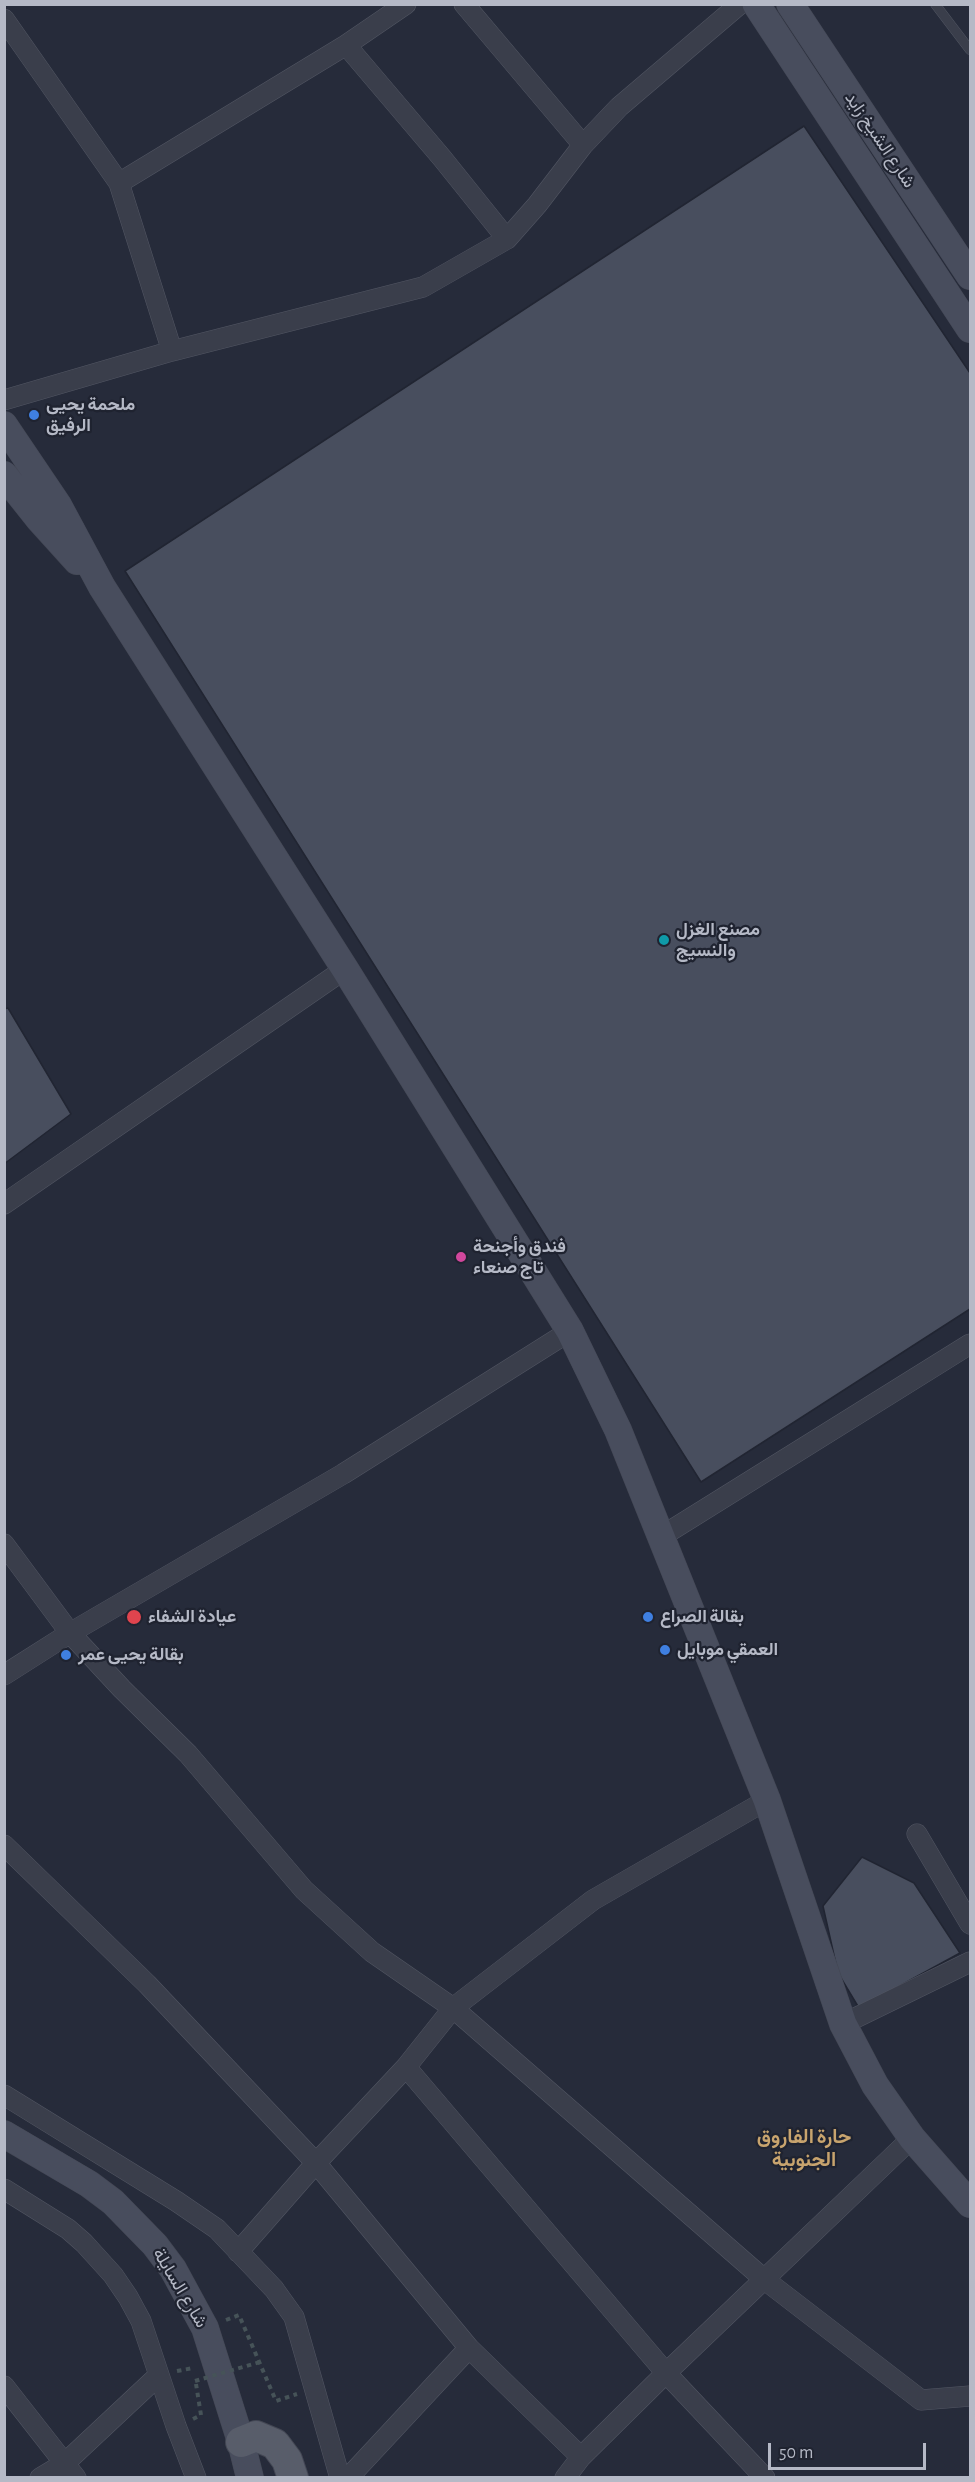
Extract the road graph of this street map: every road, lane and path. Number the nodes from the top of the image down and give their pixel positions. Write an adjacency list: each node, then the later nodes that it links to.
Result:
1 (406, 4): 8 (street)
2 (464, 4): 10 (street)
3 (740, 4): 10 (street)
4 (756, 4): 14 (street)
5 (790, 4): 13 (street, شارع الشيخ زايد)
6 (935, 4): 9 (lane)
7 (4, 19): 11 (street)
8 (346, 45): 11 (street); 12 (street)
9 (970, 50)
10 (583, 145): 12 (street)
11 (119, 183): 15 (street)
12 (507, 239): 15 (street)
13 (970, 276)
14 (970, 329)
15 (172, 351): 16 (street)
16 (4, 400)
17 (5, 427): 19 (street)
18 (4, 475): 19 (street)
19 (102, 587): 20 (street)
20 (345, 969): 21 (street); 22 (street)
21 (4, 1204)
22 (570, 1331): 24 (street); 26 (street)
23 (970, 1344): 24 (street)
24 (662, 1536): 28 (street)
25 (4, 1544): 26 (street)
26 (70, 1633): 27 (street); 33 (street)
27 (4, 1675)
28 (766, 1800): 33 (street); 34 (street)
29 (917, 1834): 31 (street)
30 (4, 1845): 39 (street)
31 (970, 1924)
32 (970, 1962): 34 (street)
33 (453, 2008): 35 (street); 43 (street)
34 (843, 2024): 38 (street)
35 (406, 2067): 39 (street); 48 (street)
36 (4, 2095): 42 (street)
37 (4, 2134): 55 (street, شارع السايلة)
38 (912, 2138): 41 (street); 43 (street)
39 (316, 2163): 42 (street); 45 (street)
40 (4, 2189): 49 (street)
41 (970, 2204)
42 (238, 2252): 62 (street)
43 (765, 2280): 48 (street); 52 (street)
44 (240, 2315): 46 (path)
45 (469, 2348): 56 (street); 63 (street)
46 (260, 2362): 50 (path, bridge); 53 (path)
47 (193, 2367): 50 (path)
48 (666, 2373): 56 (street); 65 (street)
49 (158, 2376): 57 (street); 59 (street)
50 (195, 2381): 54 (path)
51 (4, 2386): 57 (street)
52 (970, 2396)
53 (276, 2401)
54 (201, 2415)
55 (241, 2442): 60 (street, شارع السايلة); 61 (main road)
56 (581, 2457): 64 (street)
57 (70, 2470): 58 (street)
58 (40, 2478)
59 (196, 2478)
60 (250, 2478)
61 (293, 2478)
62 (340, 2478)
63 (348, 2478)
64 (565, 2478)
65 (765, 2478)

